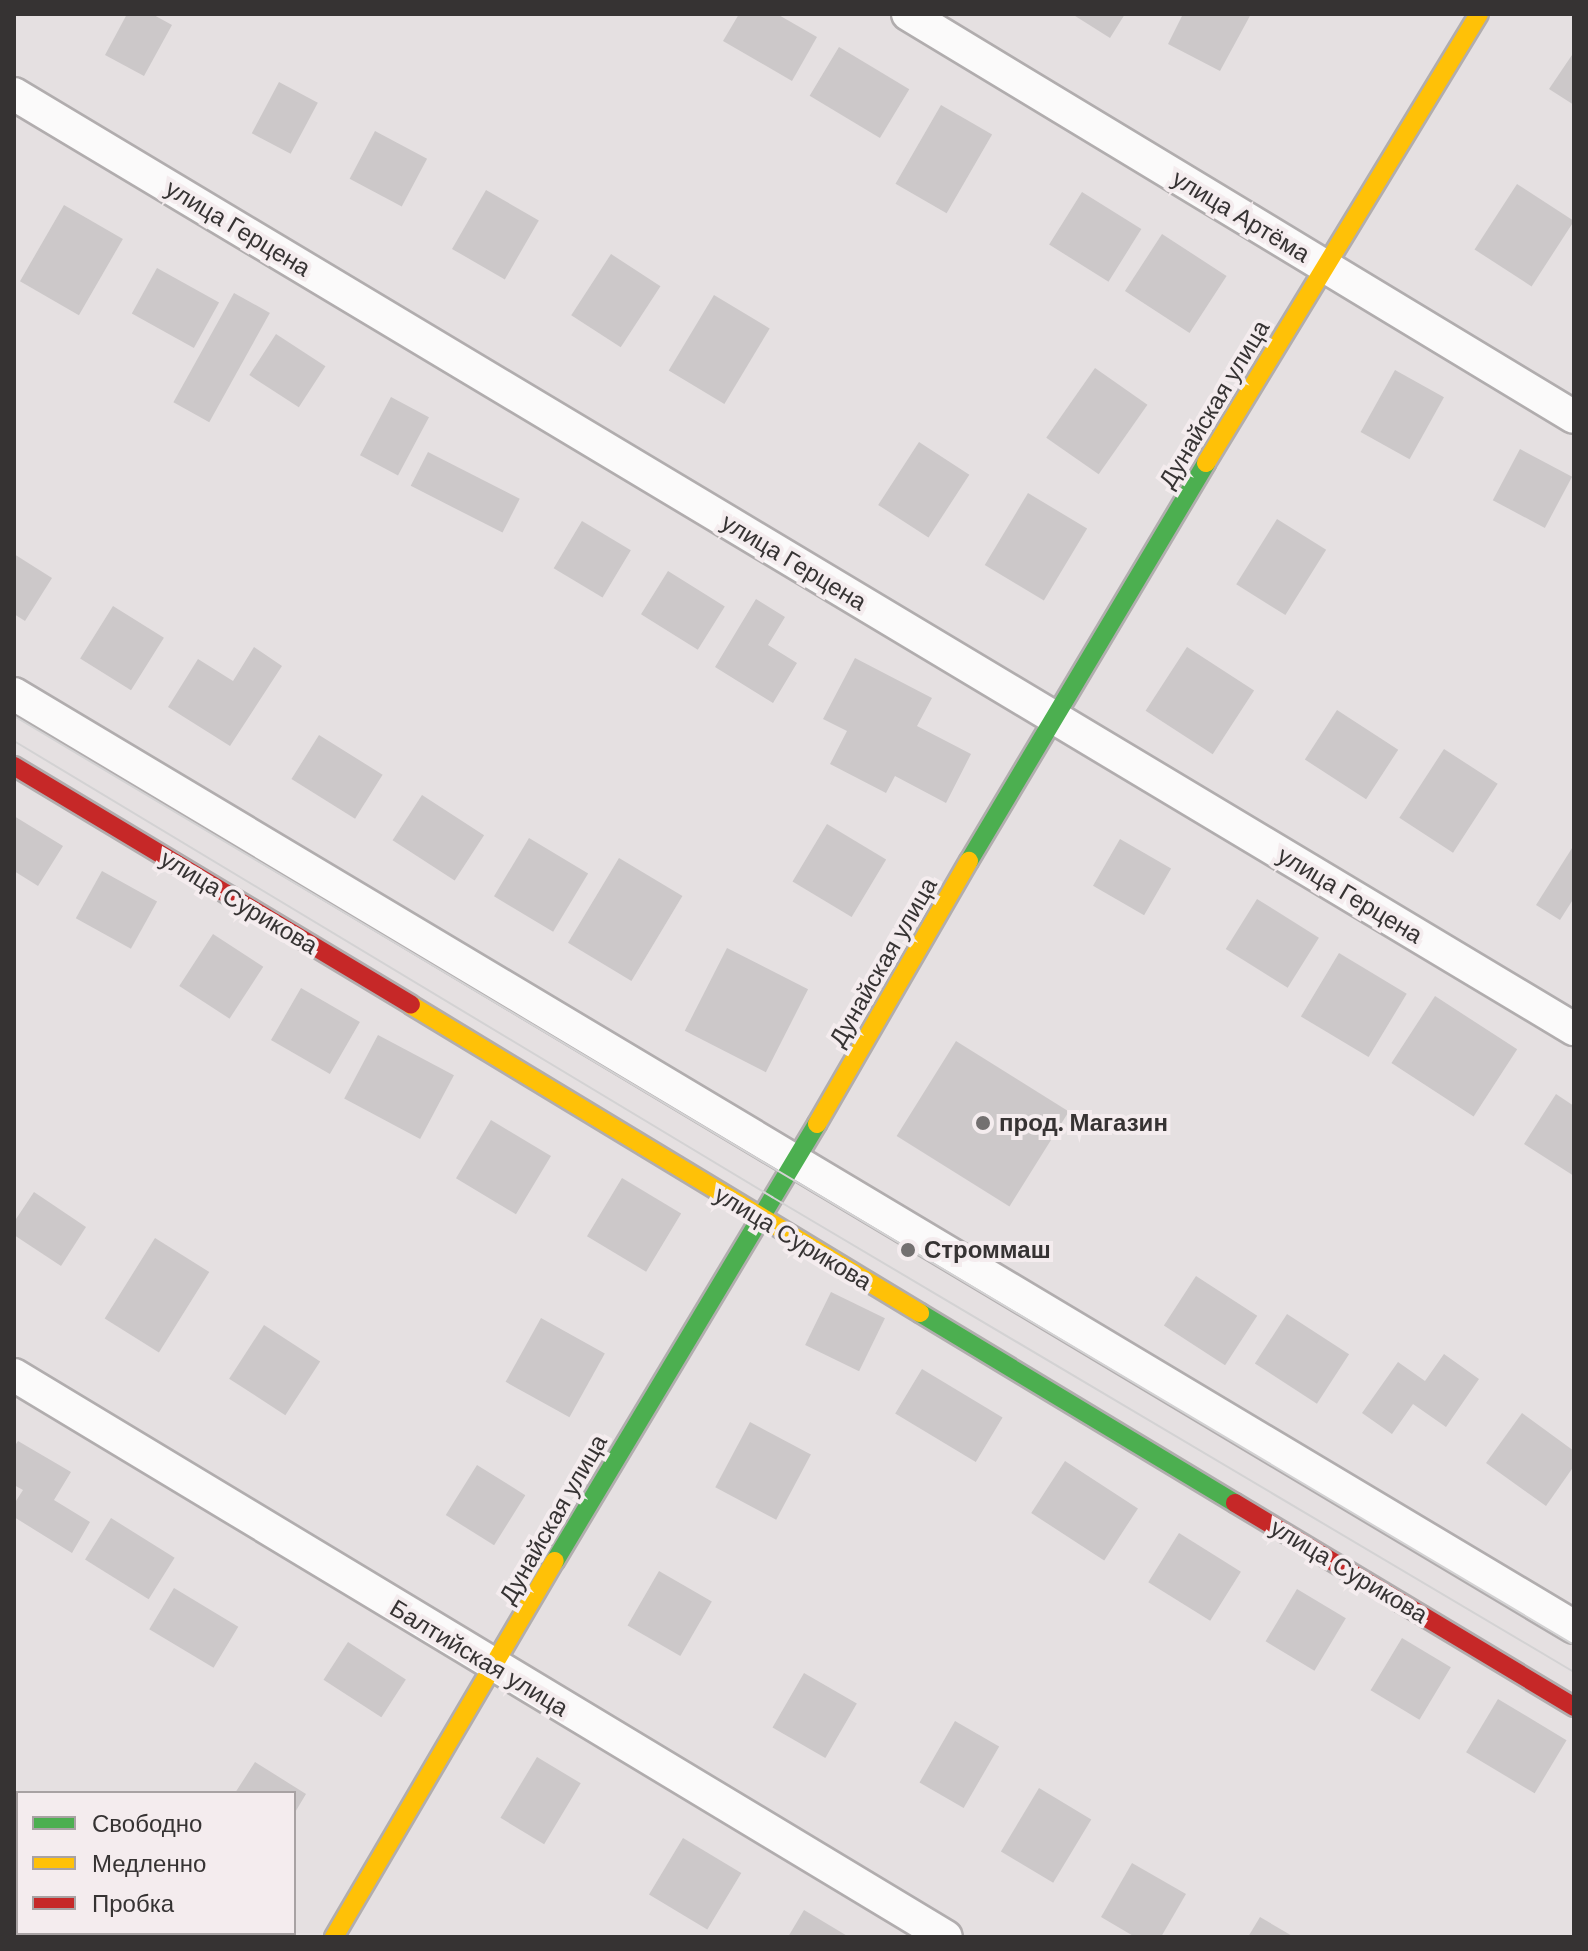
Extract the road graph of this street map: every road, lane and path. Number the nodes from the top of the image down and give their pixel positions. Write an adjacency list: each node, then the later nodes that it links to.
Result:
1 (908, 14): 4 (street, улица Артёма)
2 (1479, 14): 4 (street, Дунайская улица)
3 (14, 94): 7 (street, улица Герцена)
4 (1325, 268): 5 (street, улица Артёма); 7 (street, Дунайская улица)
5 (1574, 417)
6 (14, 694): 10 (street)
7 (1052, 717): 9 (street, улица Герцена); 10 (street, Дунайская улица)
8 (14, 766): 11 (street, улица Сурикова)
9 (1574, 1029)
10 (793, 1163): 11 (street, Дунайская улица); 13 (street)
11 (758, 1217): 14 (street, Дунайская улица); 15 (street, улица Сурикова)
12 (14, 1375): 14 (street, Балтийская улица)
13 (1574, 1627)
14 (494, 1668): 16 (street, Дунайская улица); 17 (street, Балтийская улица)
15 (1574, 1707)
16 (334, 1937)
17 (946, 1937)

